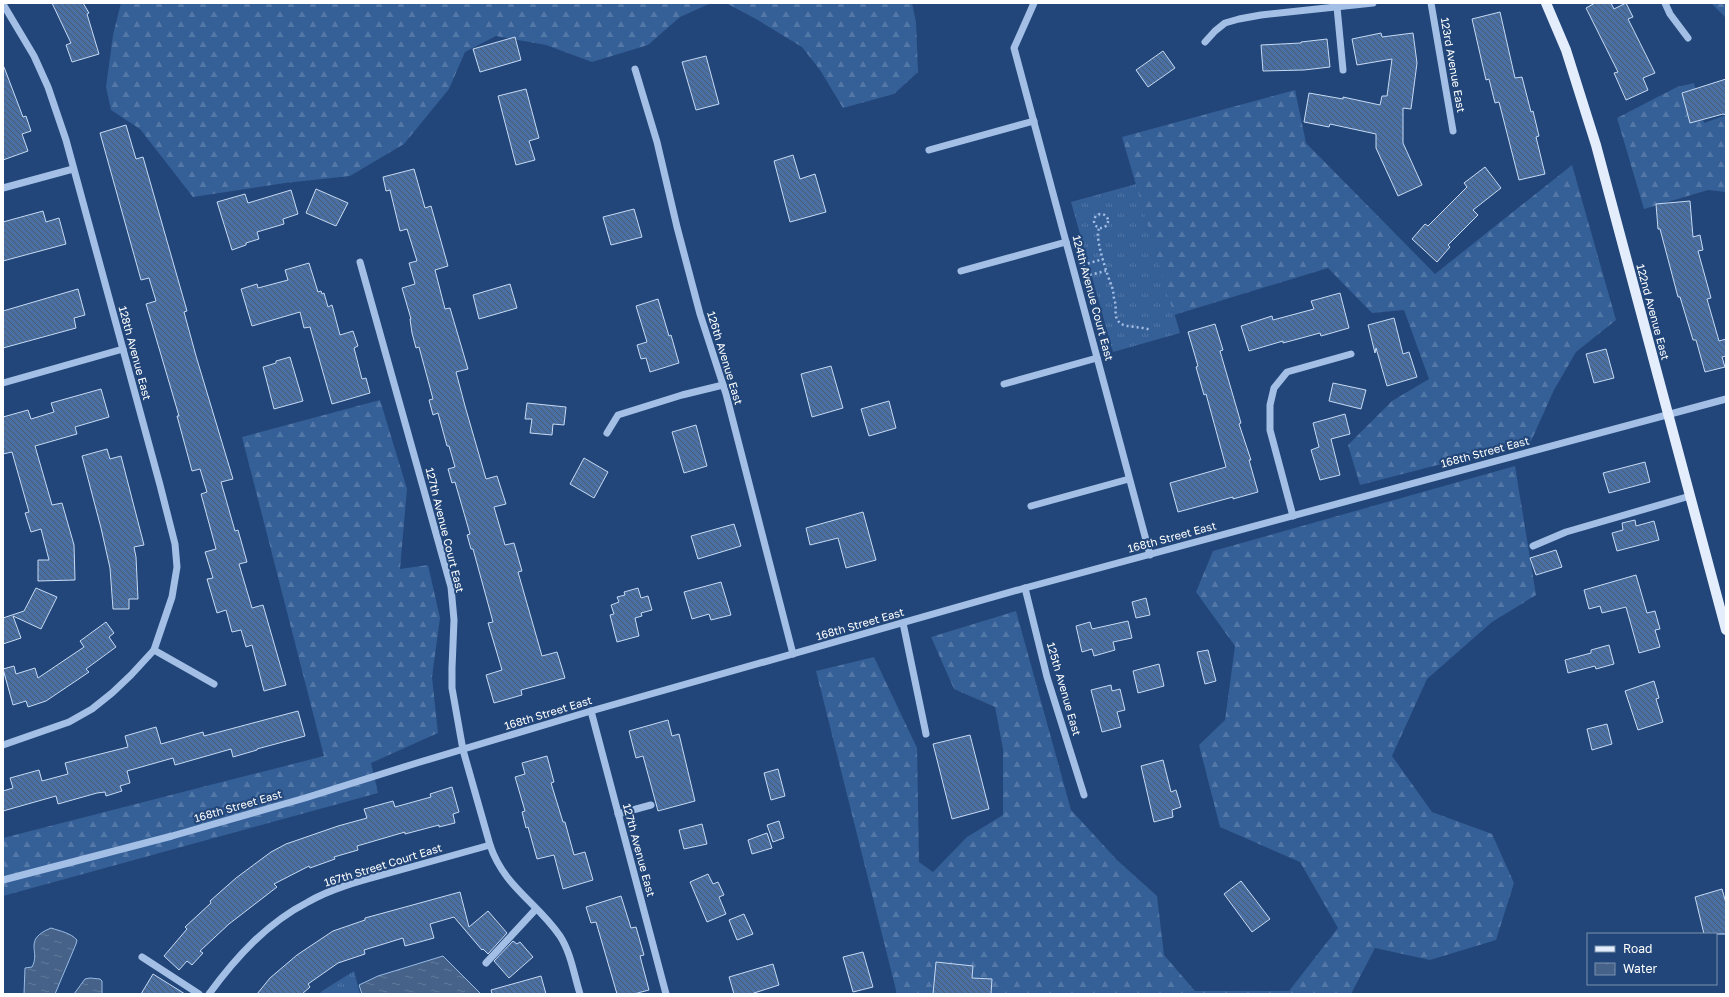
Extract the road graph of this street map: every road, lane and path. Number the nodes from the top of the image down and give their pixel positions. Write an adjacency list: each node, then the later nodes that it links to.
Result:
1 (1034, 3): 12 (street, 124th Avenue Court East)
2 (1373, 3): 7 (street)
3 (1431, 3): 13 (street, 123rd Avenue East)
4 (1546, 3): 33 (main road, 122nd Avenue East)
5 (1665, 3): 8 (street)
6 (3, 4): 15 (street, 128th Avenue East)
7 (1337, 7): 9 (street); 11 (street)
8 (1688, 38)
9 (1205, 42)
10 (635, 69): 31 (street, 126th Avenue East)
11 (1343, 70)
12 (1034, 121): 14 (street); 18 (street, 124th Avenue Court East)
13 (1453, 131)
14 (929, 150)
15 (73, 168): 16 (street); 26 (street, 128th Avenue East)
16 (3, 188)
17 (1099, 228): 17 (path); 19 (path)
18 (1066, 242): 21 (street, 124th Avenue Court East); 22 (street)
19 (1103, 259): 21 (path); 23 (path)
20 (360, 262): 50 (street, 127th Avenue Court East)
21 (1073, 268): 24 (street, 124th Avenue Court East)
22 (961, 270)
23 (1106, 272): 24 (path); 25 (path)
24 (1076, 278): 28 (street, 124th Avenue Court East)
25 (1150, 330)
26 (123, 349): 29 (street); 44 (street, 128th Avenue East)
27 (1351, 354): 38 (street)
28 (1097, 358): 30 (street); 35 (street, 124th Avenue Court East)
29 (3, 383)
30 (1004, 384)
31 (723, 385): 34 (street); 45 (street, 126th Avenue East)
32 (1726, 399): 33 (street, 168th Street East)
33 (1668, 414): 36 (main road, 122nd Avenue East); 38 (street, 168th Street East)
34 (607, 432)
35 (1130, 479): 37 (street); 40 (street, 124th Avenue Court East)
36 (1690, 496): 39 (street); 43 (main road, 122nd Avenue East)
37 (1030, 506)
38 (1293, 516): 40 (street, 168th Street East)
39 (1532, 546)
40 (1150, 554): 41 (street, 168th Street East)
41 (1025, 588): 42 (street, 168th Street East); 51 (street, 125th Avenue East)
42 (903, 623): 45 (street, 168th Street East); 48 (street)
43 (1726, 630)
44 (154, 650): 46 (street); 49 (street)
45 (793, 654): 47 (street, 168th Street East)
46 (214, 684)
47 (591, 711): 50 (street, 168th Street East); 53 (street, 127th Avenue East)
48 (926, 734)
49 (3, 745)
50 (463, 750): 54 (street, 127th Avenue Court East); 55 (street, 168th Street East)
51 (1084, 795)
52 (651, 805): 53 (street)
53 (618, 814): 62 (street, 127th Avenue East)
54 (490, 845): 56 (street, 127th Avenue Court East); 60 (street, 167th Street Court East)
55 (3, 880)
56 (536, 909): 58 (street); 61 (street, 127th Avenue Court East)
57 (142, 957): 59 (street)
58 (486, 963)
59 (199, 994)
60 (209, 994)
61 (580, 994)
62 (666, 994)

